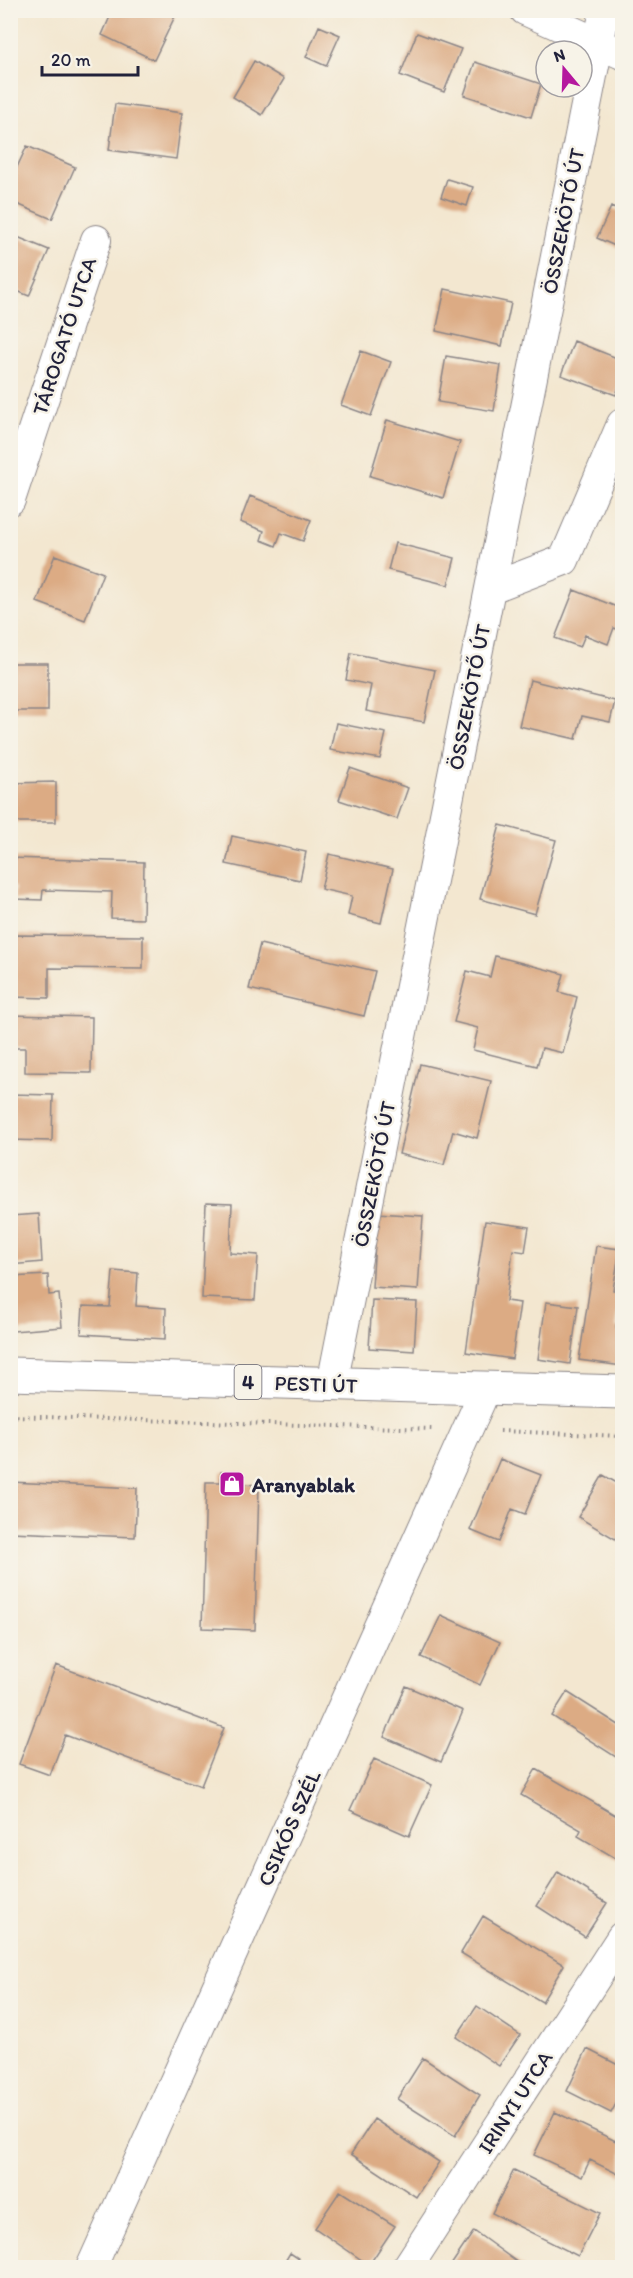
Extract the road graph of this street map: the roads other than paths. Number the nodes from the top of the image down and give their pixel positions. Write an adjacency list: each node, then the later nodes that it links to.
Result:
1 (525, 10): 3 (street)
2 (605, 10): 3 (street, ÖSSZEKÖTŐ ÚT)
3 (610, 48): 7 (street, ÖSSZEKÖTŐ ÚT)
4 (96, 240): 6 (street, TÁROGATÓ UTCA)
5 (622, 424): 7 (street)
6 (10, 500)
7 (491, 588): 9 (street, ÖSSZEKÖTŐ ÚT)
8 (10, 1374): 9 (main road, PESTI ÚT / 4)
9 (332, 1384): 10 (main road, PESTI ÚT / 4)
10 (486, 1388): 11 (main road, PESTI ÚT / 4); 13 (street, CSIKÓS SZÉL)
11 (622, 1392)
12 (622, 1938): 14 (street, IRINYI UTCA)
13 (92, 2268)
14 (407, 2268)

